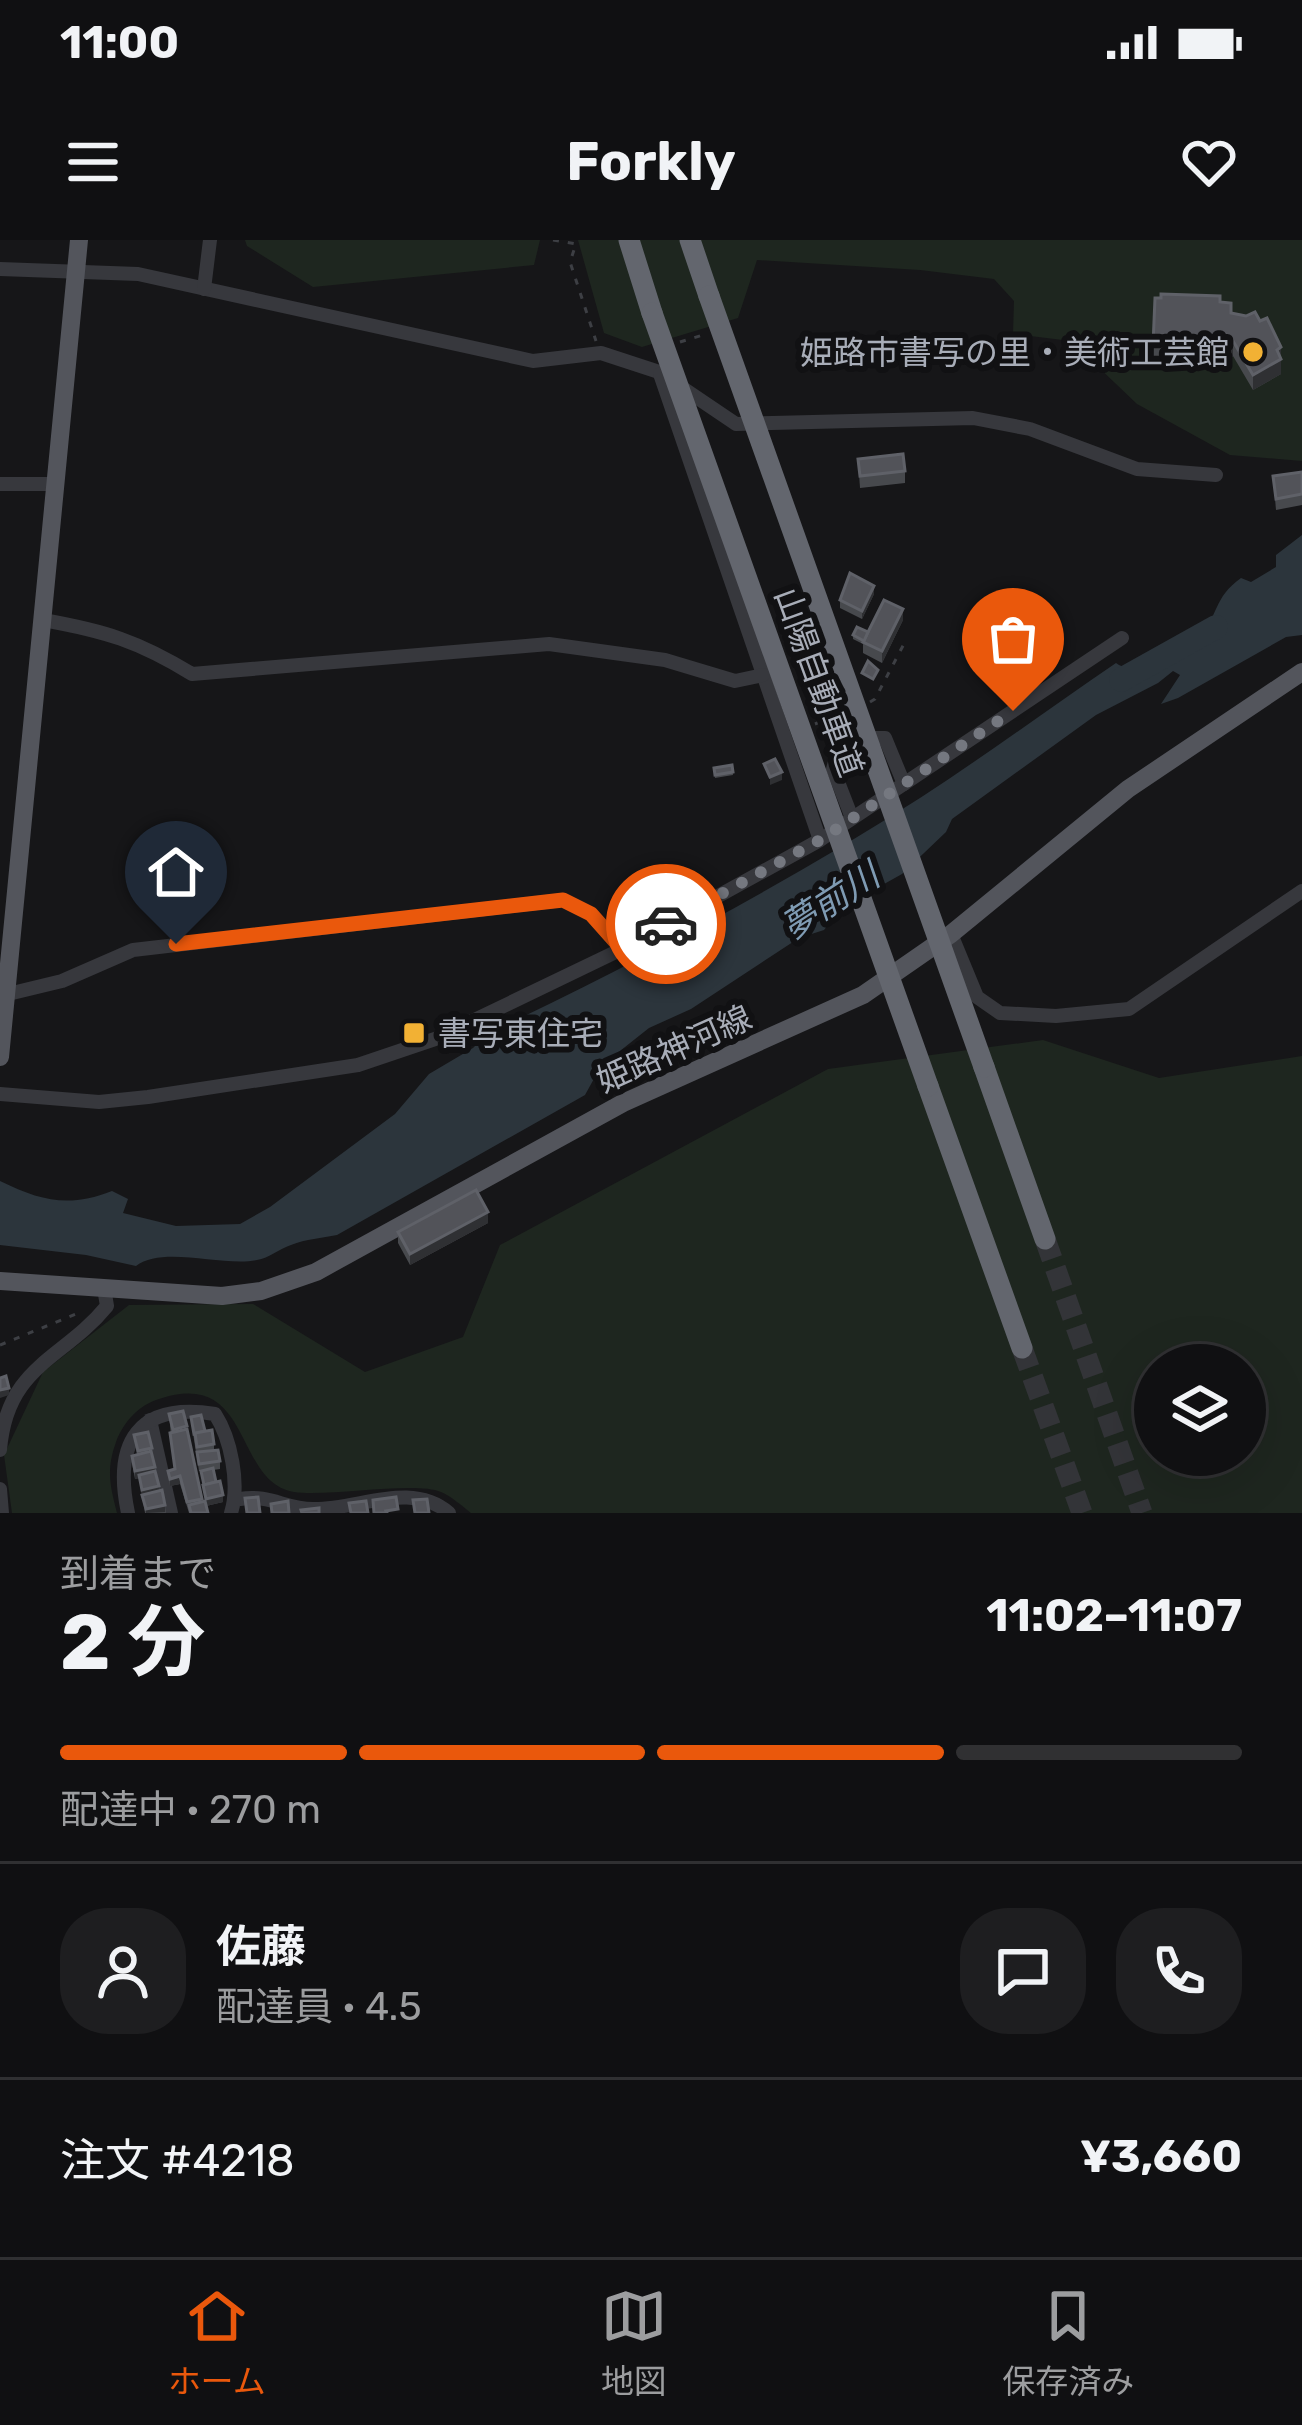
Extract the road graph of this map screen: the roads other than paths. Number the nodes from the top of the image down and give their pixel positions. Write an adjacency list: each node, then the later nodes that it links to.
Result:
1 (79, 240): 6 (main road)
2 (210, 240): 7 (street)
3 (629, 240): 29 (highway, 山陽自動車道, bridge)
4 (690, 240): 26 (highway, 山陽自動車道, bridge)
5 (0, 268): 6 (street)
6 (78, 272): 7 (street); 11 (main road)
7 (204, 289): 8 (street)
8 (659, 372): 9 (street); 15 (street)
9 (1216, 475)
10 (0, 484): 11 (street)
11 (55, 484): 12 (main road)
12 (43, 620): 15 (street); 20 (main road)
13 (1121, 638): 16 (street)
14 (1302, 672): 21 (main road, 姫路神河線)
15 (763, 675): 18 (street)
16 (904, 784): 17 (street); 17 (street)
17 (852, 818): 18 (street)
18 (820, 840): 22 (street)
19 (1302, 891): 21 (street)
20 (6, 912): 23 (main road)
21 (951, 934): 28 (main road, 姫路神河線)
22 (622, 949): 23 (street); 25 (street)
23 (4, 995): 24 (main road)
24 (0, 1057)
25 (0, 1094)
26 (1045, 1239)
27 (0, 1281): 28 (main road, 姫路神河線)
28 (104, 1288): 31 (street)
29 (1022, 1348)
30 (150, 1420): 34 (street); 36 (street); 37 (street)
31 (0, 1450)
32 (0, 1489): 35 (street)
33 (406, 1505): 34 (street); 38 (street)
34 (233, 1507)
35 (2, 1513)
36 (128, 1513)
37 (171, 1513)
38 (448, 1513)

